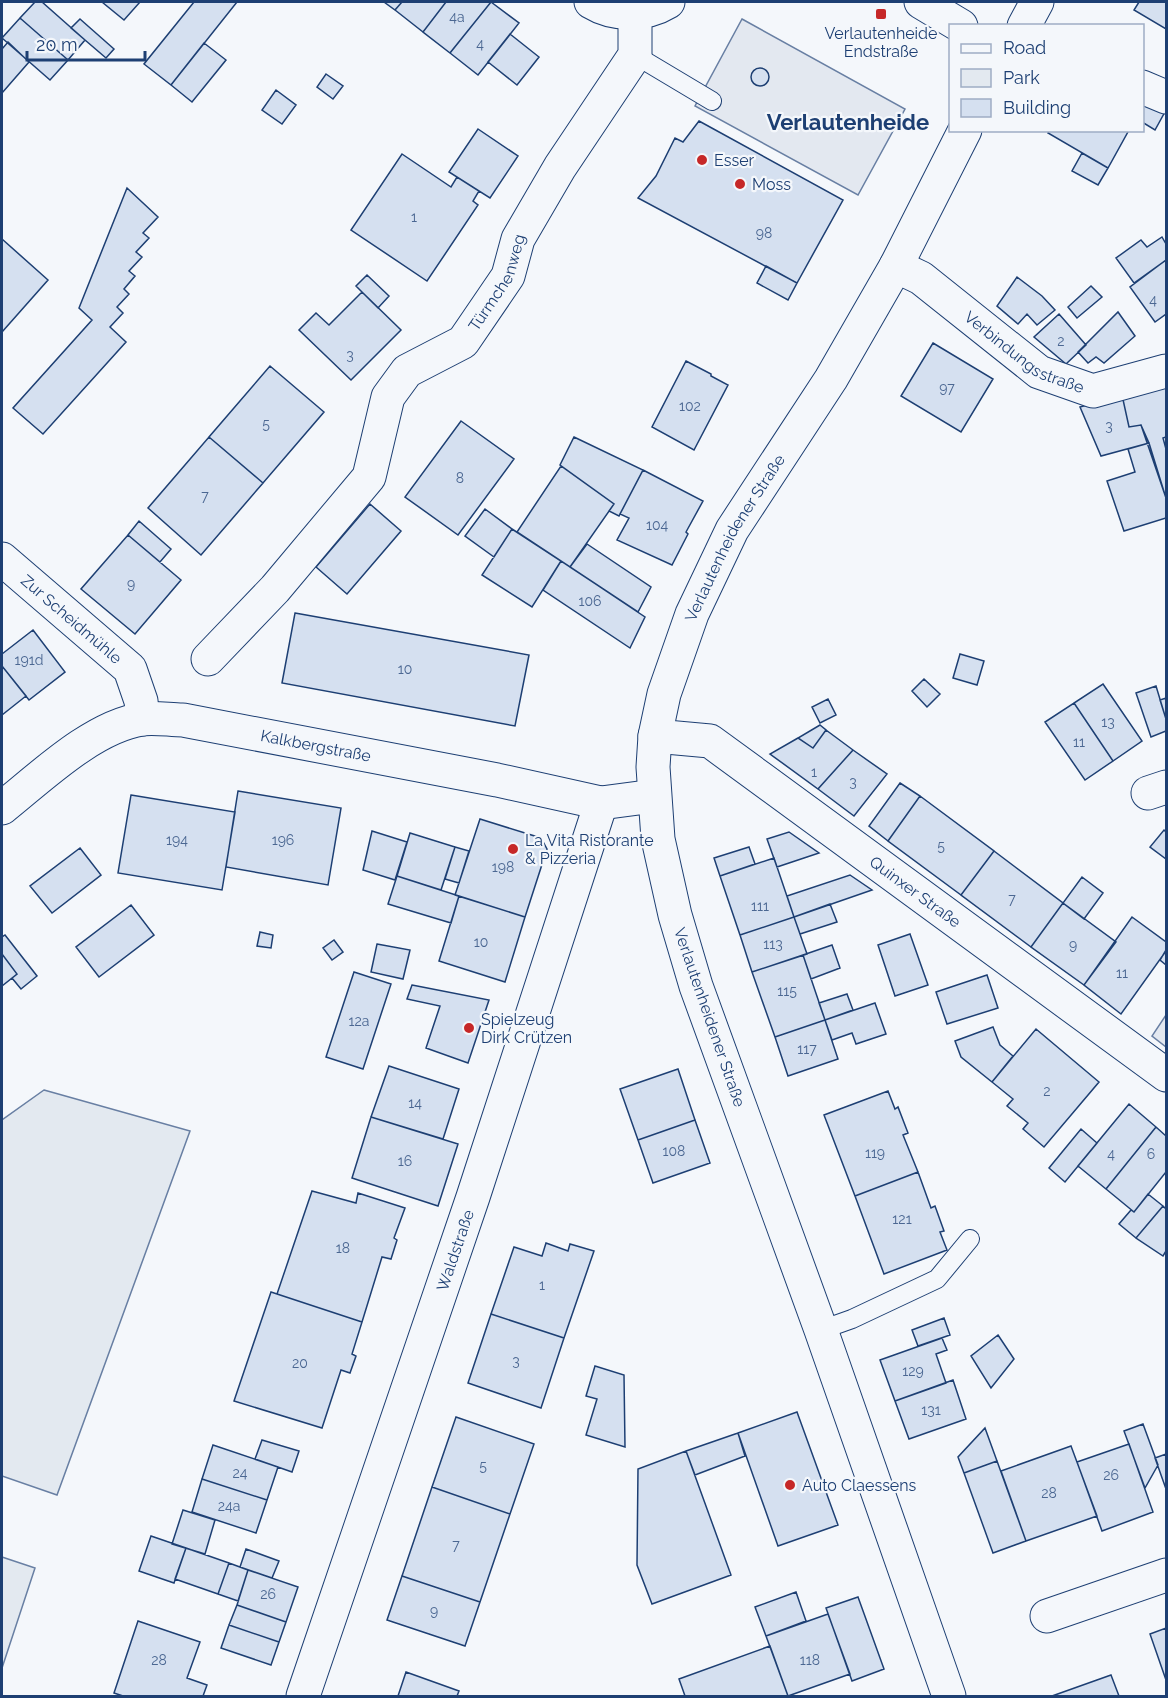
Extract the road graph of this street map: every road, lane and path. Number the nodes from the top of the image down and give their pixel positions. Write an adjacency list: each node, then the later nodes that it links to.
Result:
1 (591, 2): 5 (street)
2 (668, 2): 5 (street)
3 (921, 2): 6 (street)
4 (1037, 2): 7 (street)
5 (636, 13): 8 (street)
6 (958, 24)
7 (1025, 24)
8 (635, 55): 11 (lane); 16 (street, Türmchenweg)
9 (1144, 87): 10 (street)
10 (1167, 97)
11 (712, 101)
12 (964, 132): 13 (street, Verlautenheidener Straße)
13 (896, 266): 14 (street, Verbindungsstraße); 18 (street, Verlautenheidener Straße)
14 (1167, 371)
15 (2, 559): 17 (street, Zur Scheidmühle)
16 (208, 659)
17 (143, 719): 20 (street, Kalkbergstraße); 21 (street, Kalkbergstraße)
18 (655, 736): 19 (street, Verlautenheidener Straße); 22 (street, Quinxer Straße)
19 (654, 796): 20 (street, Kalkbergstraße); 24 (street, Verlautenheidener Straße)
20 (601, 803): 27 (street, Waldstraße)
21 (2, 808)
22 (1167, 1075)
23 (970, 1239): 24 (lane)
24 (821, 1330): 28 (street, Verlautenheidener Straße)
25 (1167, 1575): 26 (street)
26 (1047, 1616)
27 (303, 1696)
28 (949, 1696)

